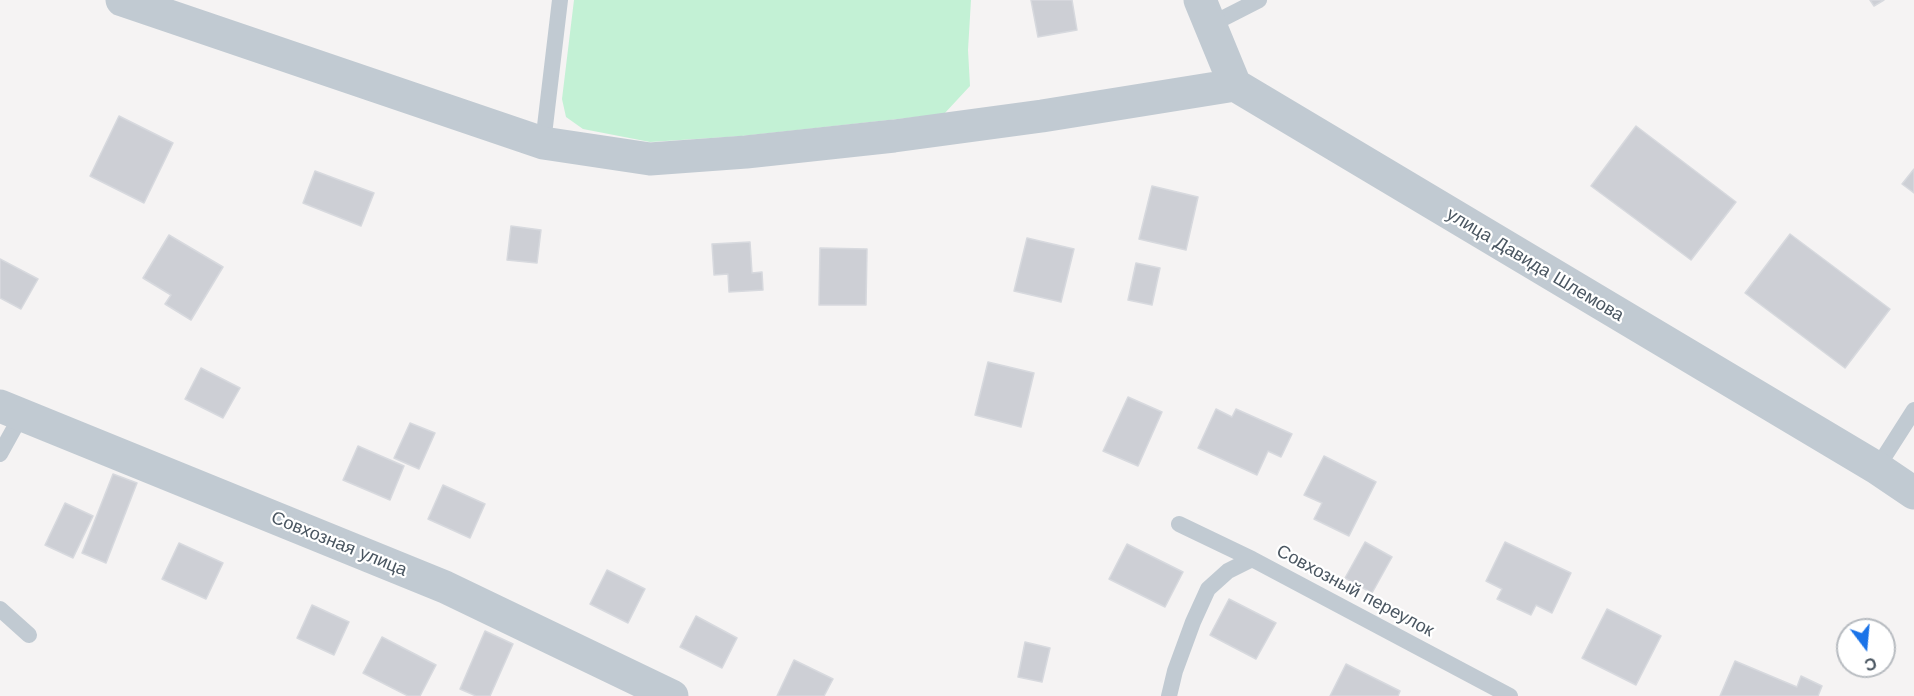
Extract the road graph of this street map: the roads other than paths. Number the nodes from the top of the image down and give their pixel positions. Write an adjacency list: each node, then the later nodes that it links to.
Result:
1 (122, 0): 6 (street)
2 (560, 0): 6 (lane)
3 (1259, 0): 4 (lane)
4 (1205, 13): 5 (street)
5 (1235, 85): 6 (street); 10 (street, улица Давида Шлемова)
6 (543, 143)
7 (1914, 410): 10 (lane)
8 (10, 411): 9 (lane); 16 (street, Совхозная улица)
9 (0, 454)
10 (1877, 468): 11 (street, улица Давида Шлемова)
11 (1914, 493)
12 (1179, 524): 13 (lane, Совхозный переулок)
13 (1252, 559): 17 (lane); 18 (lane, Совхозный переулок)
14 (0, 609): 15 (lane)
15 (29, 634)
16 (672, 696)
17 (1169, 696)
18 (1510, 696)

